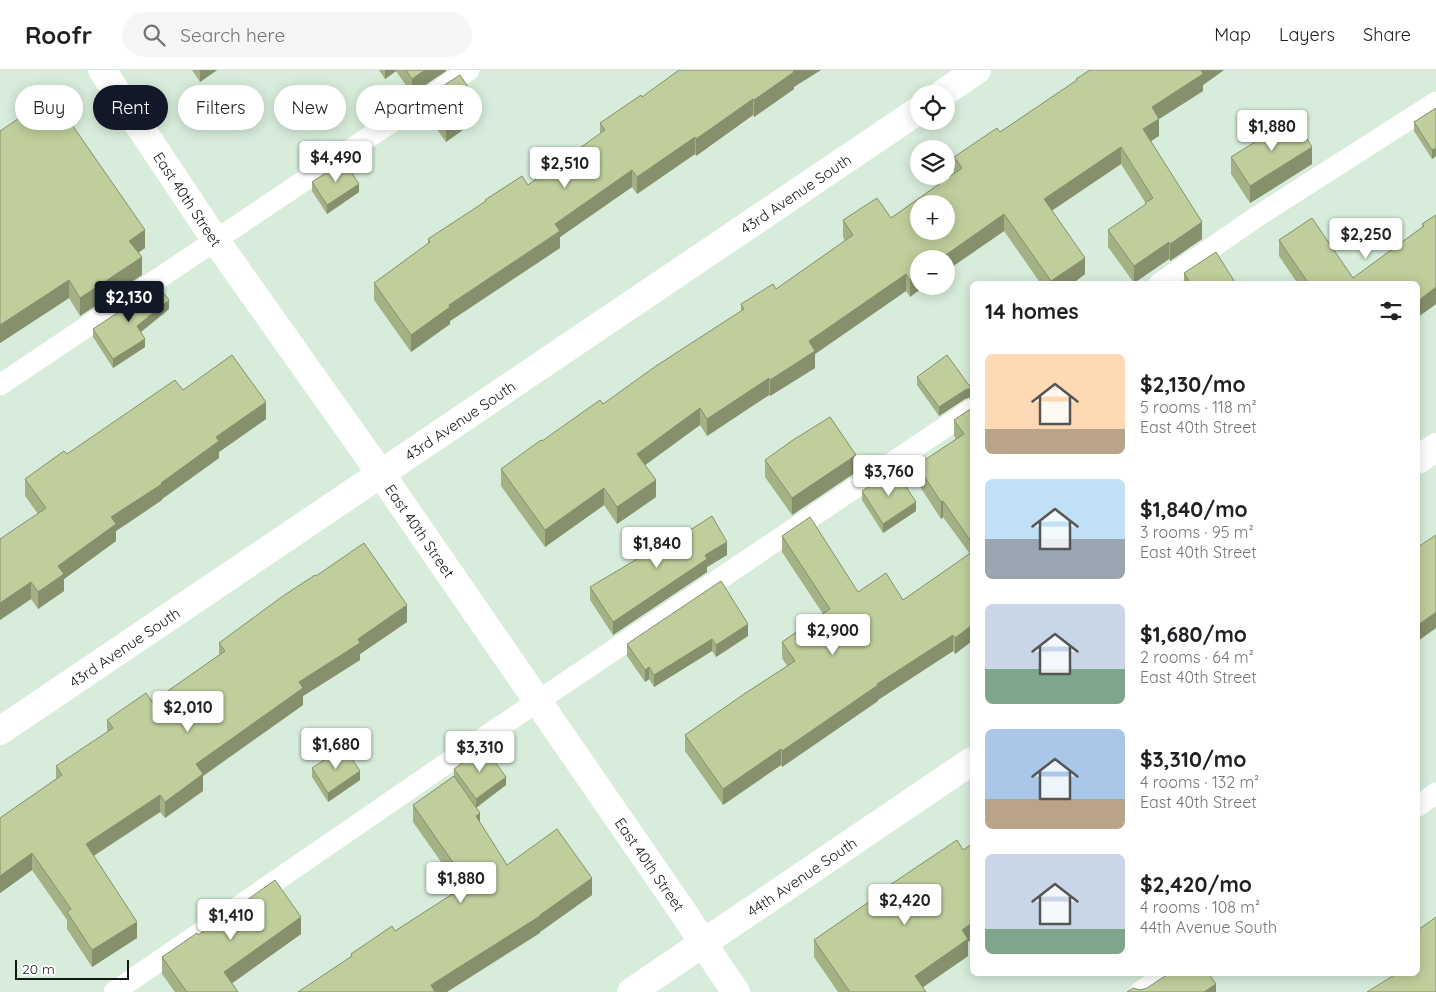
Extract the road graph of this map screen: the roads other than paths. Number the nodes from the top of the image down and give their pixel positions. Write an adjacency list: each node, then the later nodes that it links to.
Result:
1 (102, 70): 7 (street, East 40th Street)
2 (470, 70): 7 (lane)
3 (977, 70): 4 (street)
4 (955, 85)
5 (1436, 102): 8 (lane)
6 (910, 116): 13 (street, 43rd Avenue South)
7 (216, 241): 9 (lane); 13 (street, East 40th Street)
8 (1163, 281)
9 (0, 385)
10 (970, 410): 14 (lane)
11 (1436, 447): 12 (street)
12 (1420, 459)
13 (381, 474): 14 (street, East 40th Street); 15 (street, 43rd Avenue South)
14 (537, 702): 19 (street, East 40th Street); 21 (lane)
15 (0, 730)
16 (970, 762): 19 (street, 44th Avenue South)
17 (1436, 793): 18 (lane)
18 (1420, 805)
19 (704, 943): 22 (street, 44th Avenue South); 23 (street, East 40th Street)
20 (1164, 976): 24 (lane)
21 (114, 992)
22 (631, 992)
23 (736, 992)
24 (1140, 992)

